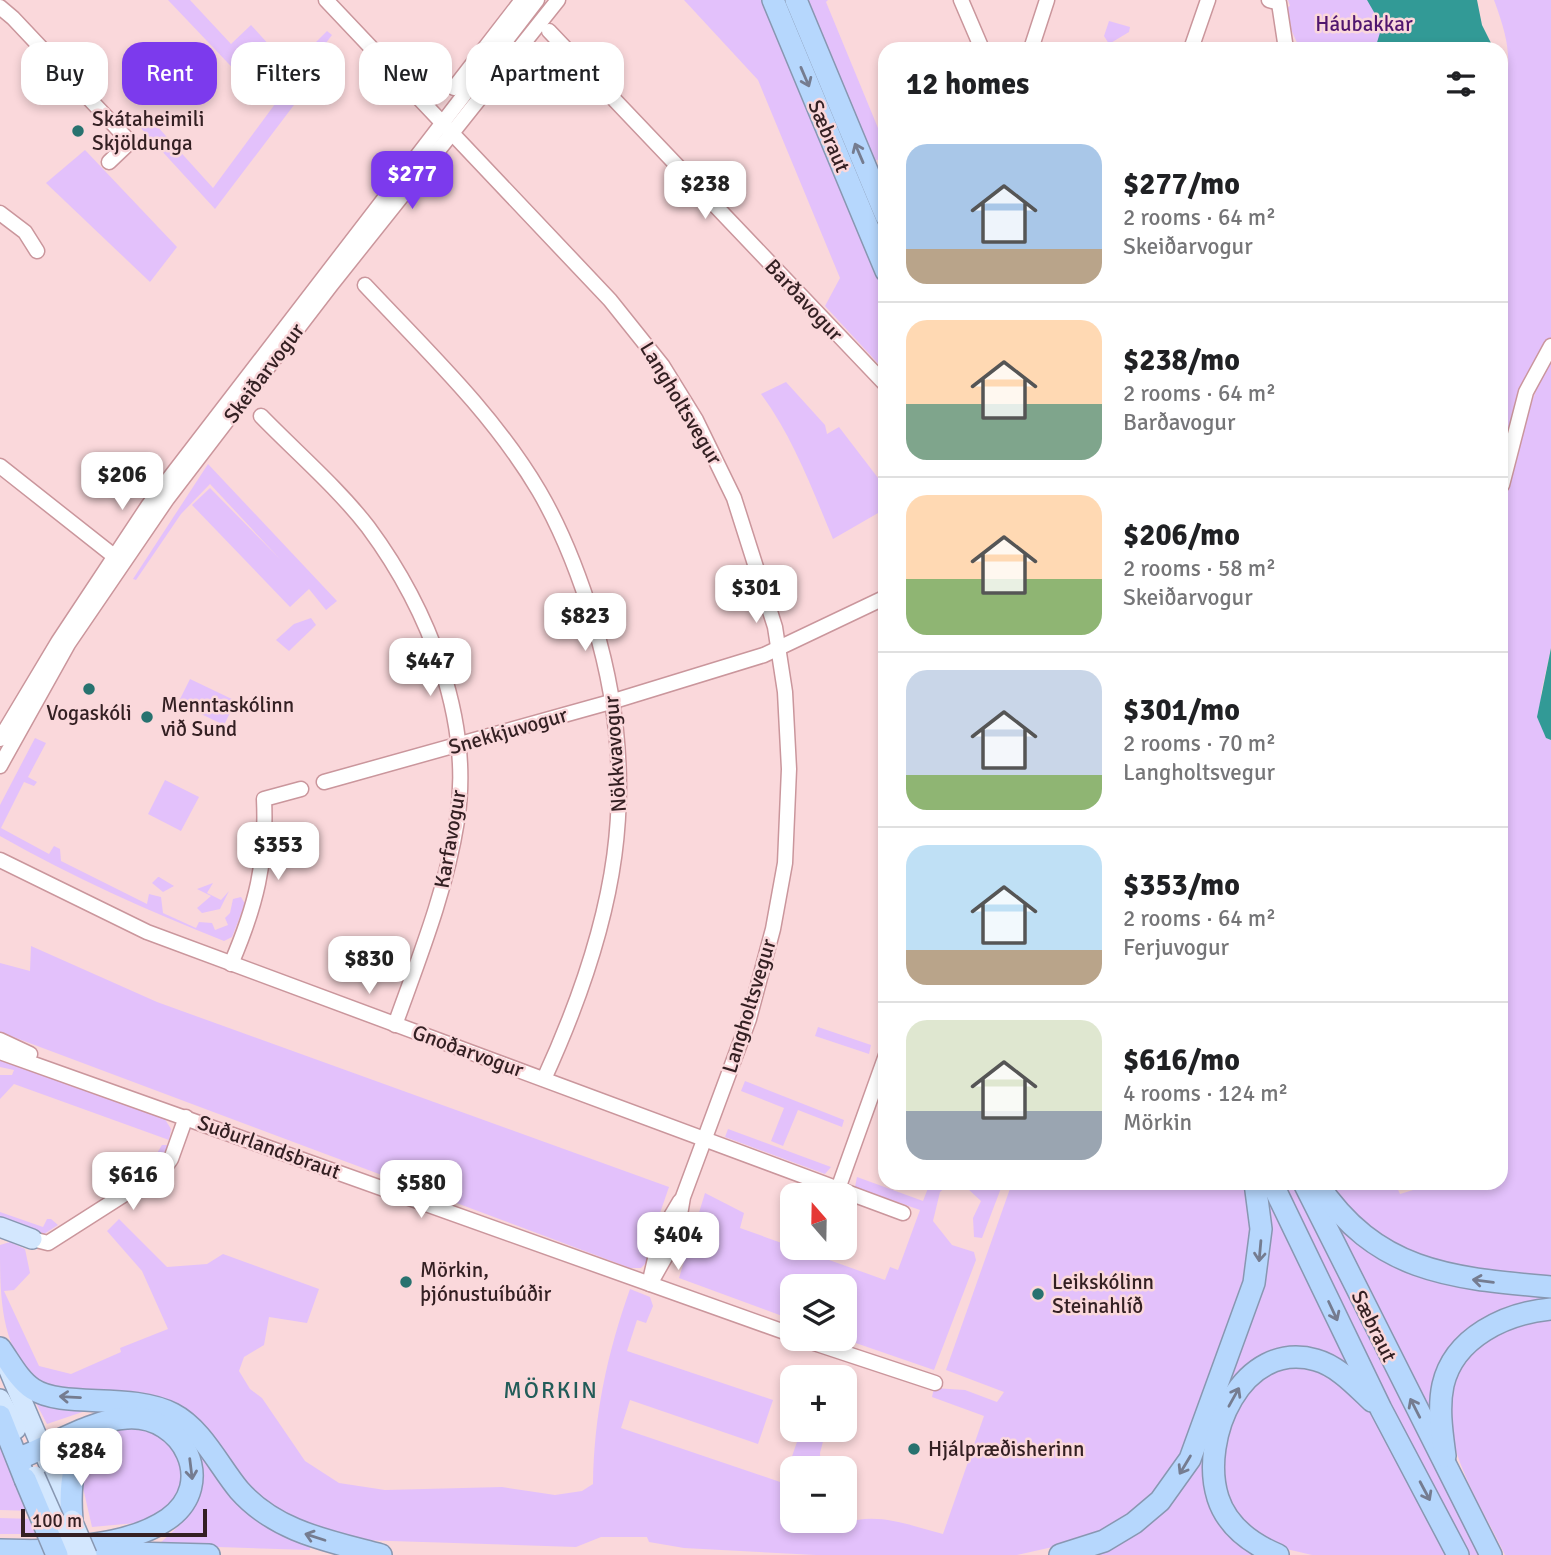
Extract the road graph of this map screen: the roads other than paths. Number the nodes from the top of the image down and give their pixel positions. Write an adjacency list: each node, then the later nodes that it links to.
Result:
1 (326, 0): 22 (street, Langholtsvegur)
2 (522, 0): 13 (street, Skeiðarvogur)
3 (537, 0): 14 (street, Skeiðarvogur)
4 (558, 0): 22 (street, Skeiðarvogur)
5 (773, 0): 27 (highway, Sæbraut, one-way to 27)
6 (796, 0): 24 (highway, Sæbraut, one-way to 6)
7 (961, 0): 15 (street)
8 (1047, 0): 16 (street)
9 (1208, 0): 17 (street)
10 (1269, 0): 18 (street)
11 (0, 8): 23 (street)
12 (549, 31): 30 (street, Barðavogur)
13 (495, 42)
14 (500, 42)
15 (979, 42)
16 (1033, 42)
17 (1193, 42)
18 (1285, 42)
19 (466, 77): 20 (street, Skeiðarvogur)
20 (454, 88)
21 (466, 91): 22 (street, Skeiðarvogur)
22 (447, 128): 34 (street, Skeiðarvogur); 36 (street, Langholtsvegur)
23 (109, 163)
24 (878, 197)
25 (0, 213): 26 (street)
26 (37, 251)
27 (878, 252)
28 (365, 285): 37 (street, Nökkvavogur)
29 (1551, 346): 32 (street)
30 (878, 378)
31 (261, 416): 39 (street, Karfavogur)
32 (1508, 463)
33 (0, 466): 34 (street)
34 (117, 559): 38 (street, Skeiðarvogur); 40 (street, Skeiðarvogur)
35 (878, 601): 36 (street, Snekkjuvogur)
36 (779, 648): 37 (street, Snekkjuvogur); 52 (street, Langholtsvegur)
37 (614, 701): 39 (street, Snekkjuvogur); 50 (street, Nökkvavogur)
38 (0, 739)
39 (460, 745): 41 (street, Snekkjuvogur); 45 (street, Karfavogur)
40 (0, 766)
41 (324, 782)
42 (301, 789): 44 (street)
43 (0, 860): 44 (street, Gnoðarvogur)
44 (231, 964): 45 (street, Gnoðarvogur)
45 (395, 1025): 50 (street, Gnoðarvogur)
46 (0, 1040): 48 (street, Suðurlandsbraut)
47 (0, 1052): 48 (street, Suðurlandsbraut)
48 (62, 1072): 51 (street, Suðurlandsbraut)
49 (878, 1077): 54 (street)
50 (544, 1079): 52 (street, Gnoðarvogur)
51 (186, 1116): 63 (street); 64 (street, Suðurlandsbraut)
52 (705, 1138): 53 (street, Gnoðarvogur); 64 (street, Langholtsvegur)
53 (822, 1183)
54 (840, 1183)
55 (1256, 1190): 87 (highway, one-way to 87)
56 (1275, 1190): 73 (highway, Sæbraut, one-way to 73)
57 (1308, 1190): 77 (highway, Sæbraut, one-way to 57)
58 (1323, 1190): 65 (highway, one-way to 58)
59 (858, 1196): 60 (street, Gnoðarvogur)
60 (903, 1213)
61 (0, 1227): 63 (main road)
62 (0, 1238): 63 (main road)
63 (33, 1239)
64 (650, 1284): 67 (street, Suðurlandsbraut)
65 (1551, 1287)
66 (1551, 1309): 77 (highway)
67 (780, 1330)
68 (0, 1348): 72 (highway, one-way to 68); 76 (main road)
69 (838, 1351): 70 (street)
70 (935, 1383)
71 (0, 1399): 76 (main road)
72 (138, 1402): 76 (highway); 86 (highway, one-way to 72)
73 (1381, 1409): 88 (highway, one-way to 73); 89 (highway, Sæbraut, one-way to 89)
74 (0, 1416): 78 (highway)
75 (103, 1424): 76 (highway); 78 (highway); 81 (highway, one-way to 81)
76 (32, 1445): 78 (main road)
77 (1447, 1468): 90 (highway, Sæbraut)
78 (46, 1476): 79 (highway); 82 (highway, bridge); 83 (main road, bridge)
79 (72, 1520): 84 (main road, bridge)
80 (0, 1550): 81 (highway)
81 (33, 1551): 85 (highway)
82 (57, 1555)
83 (70, 1555)
84 (87, 1555)
85 (209, 1555)
86 (381, 1555)
87 (1060, 1555)
88 (1278, 1555)
89 (1458, 1555)
90 (1491, 1555)

